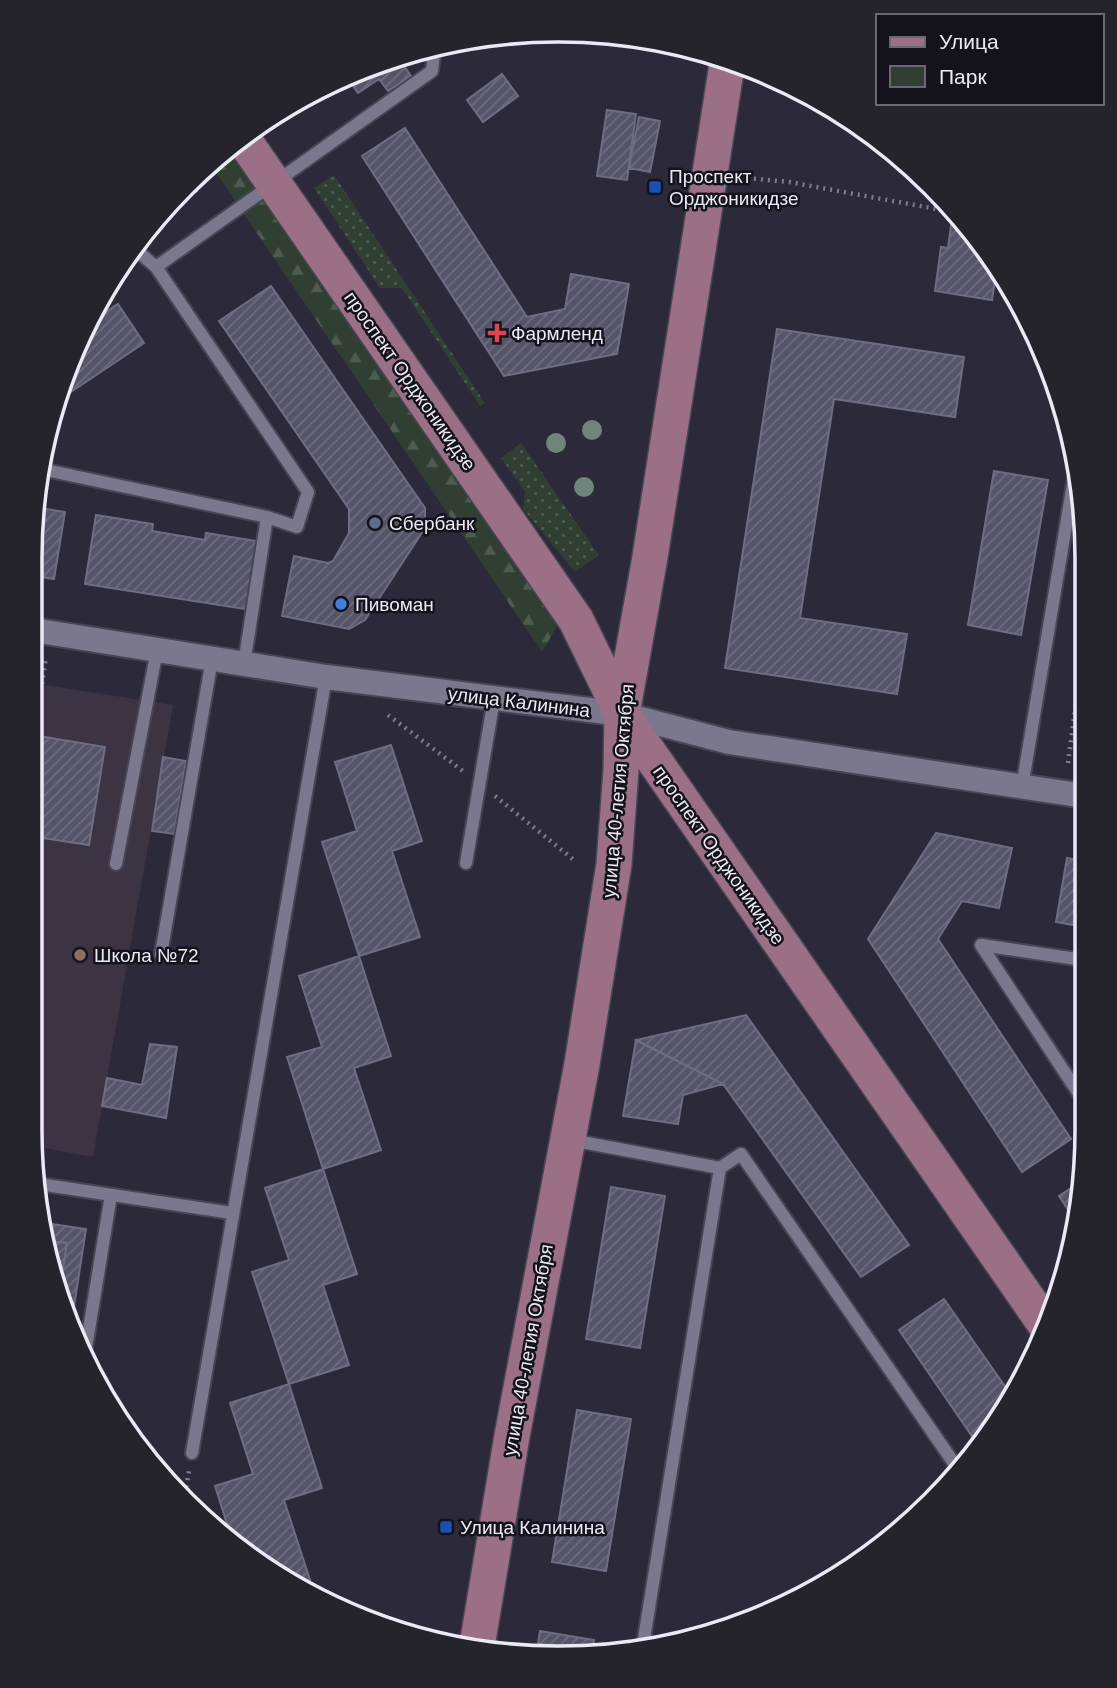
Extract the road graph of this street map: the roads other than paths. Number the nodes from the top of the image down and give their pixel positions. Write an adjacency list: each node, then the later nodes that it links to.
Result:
1 (434, 58): 4 (lane)
2 (725, 69): 16 (main road, улица 40-летия Октября)
3 (248, 146): 4 (main road, проспект Орджоникидзе)
4 (274, 184): 6 (lane); 16 (main road, проспект Орджоникидзе)
5 (141, 255): 6 (lane)
6 (156, 267): 9 (lane)
7 (50, 471): 9 (lane)
8 (1071, 494): 17 (lane)
9 (267, 517): 13 (lane)
10 (42, 632): 11 (street, улица Калинина)
11 (157, 650): 12 (street, улица Калинина); 20 (lane)
12 (212, 659): 13 (street, улица Калинина); 21 (lane)
13 (244, 664): 14 (street, улица Калинина)
14 (326, 677): 15 (street, улица Калинина); 28 (lane)
15 (494, 699): 16 (street, улица Калинина); 19 (lane)
16 (622, 714): 17 (street, улица Калинина); 24 (main road, улица 40-летия Октября); 29 (main road, проспект Орджоникидзе)
17 (1022, 787): 18 (street, улица Калинина)
18 (1075, 795)
19 (466, 863)
20 (116, 864)
21 (161, 954)
22 (1075, 959): 23 (lane)
23 (1075, 1088)
24 (568, 1139): 25 (lane); 34 (main road, улица 40-летия Октября)
25 (720, 1168): 32 (lane); 33 (lane)
26 (45, 1185): 27 (lane)
27 (111, 1195): 28 (lane); 30 (lane)
28 (232, 1213): 31 (lane)
29 (1040, 1317)
30 (87, 1341)
31 (192, 1453)
32 (953, 1462)
33 (644, 1639)
34 (478, 1640)

